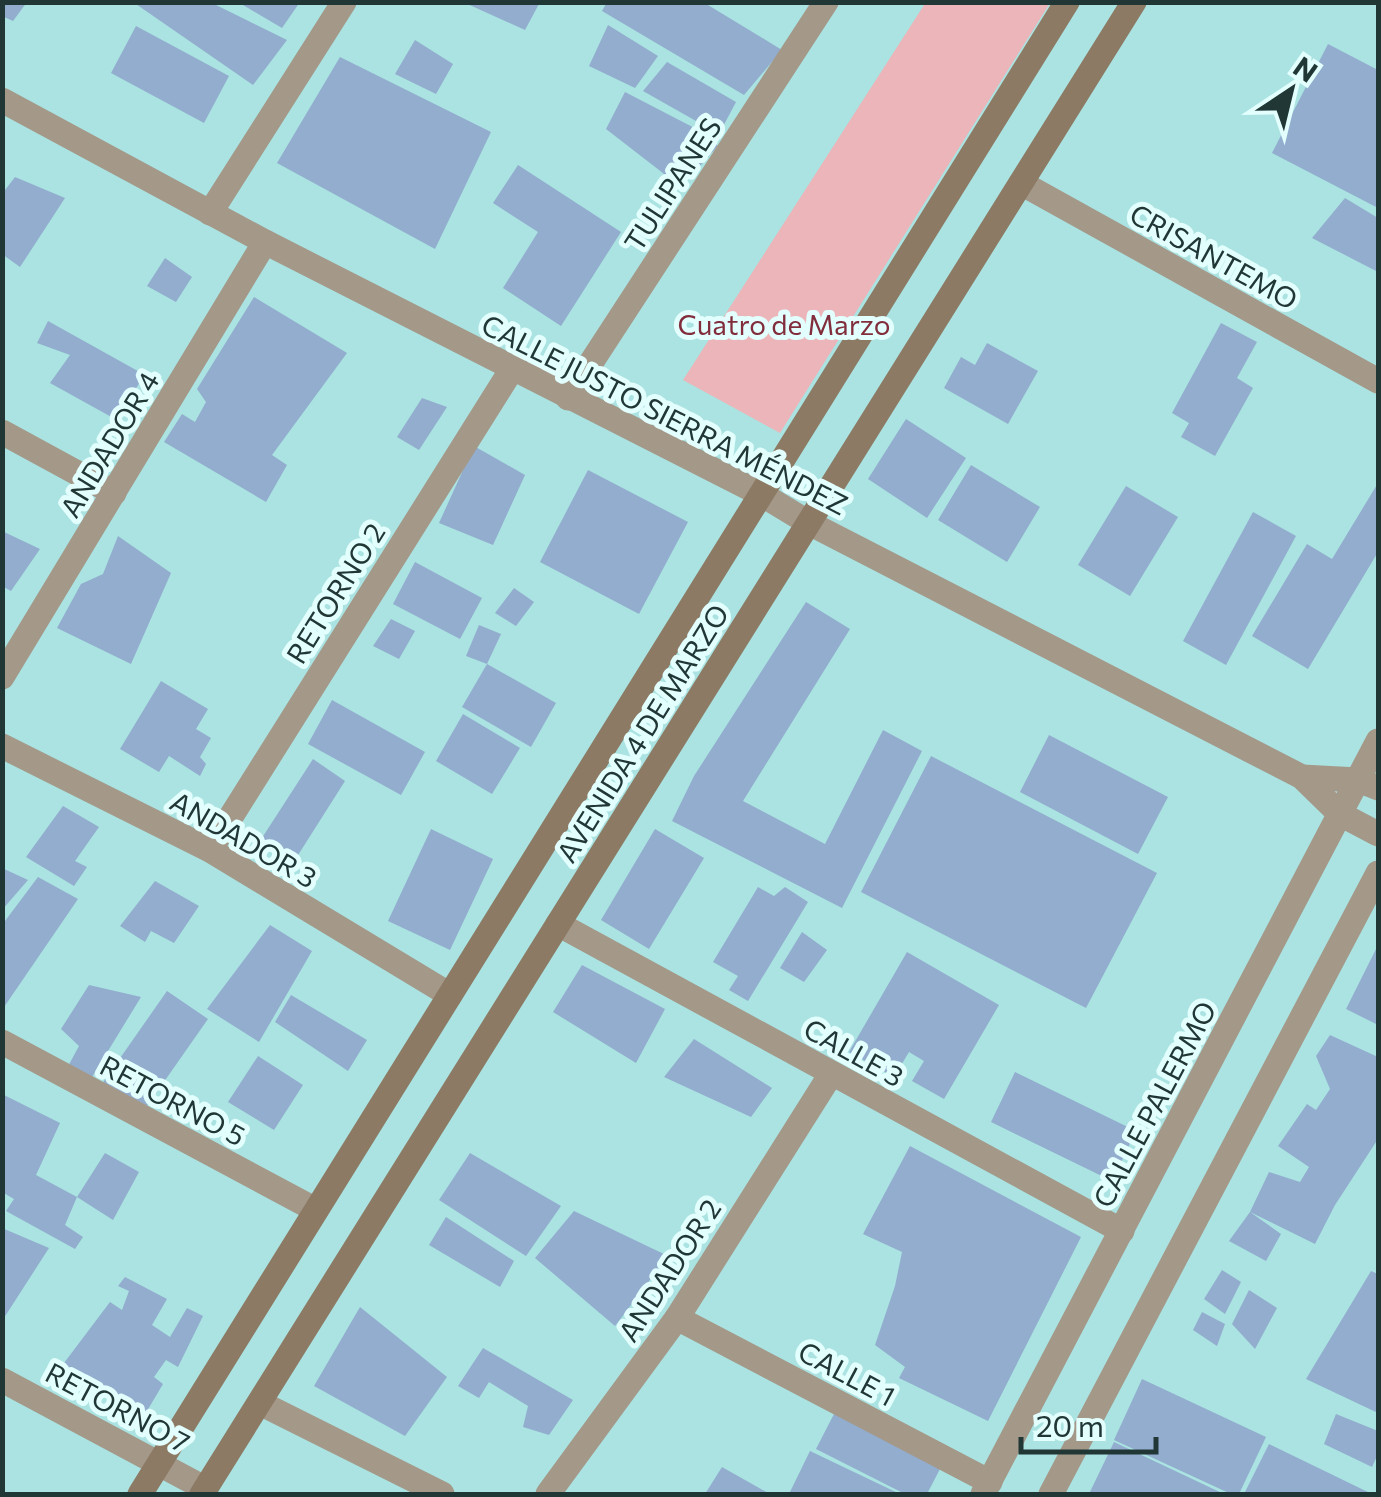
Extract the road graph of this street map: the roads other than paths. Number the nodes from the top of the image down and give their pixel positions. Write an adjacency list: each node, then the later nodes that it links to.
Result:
1 (344, 2): 7 (street)
2 (826, 2): 11 (street, TULIPANES)
3 (1067, 2): 14 (main road, AVENIDA 4 DE MARZO)
4 (1134, 2): 6 (main road, AVENIDA 4 DE MARZO)
5 (2, 100): 7 (street, CALLE JUSTO SIERRA MÉNDEZ)
6 (1021, 183): 10 (street, CRISANTEMO); 15 (main road, AVENIDA 4 DE MARZO)
7 (210, 213): 8 (street, CALLE JUSTO SIERRA MÉNDEZ)
8 (266, 242): 9 (street, CALLE JUSTO SIERRA MÉNDEZ); 13 (street, ANDADOR 4)
9 (512, 369): 11 (street, CALLE JUSTO SIERRA MÉNDEZ); 23 (street, RETORNO 2)
10 (1378, 380)
11 (568, 398): 14 (street, CALLE JUSTO SIERRA MÉNDEZ)
12 (2, 432): 13 (street)
13 (114, 493): 16 (street, ANDADOR 4)
14 (762, 494): 15 (street, CALLE JUSTO SIERRA MÉNDEZ); 26 (main road, AVENIDA 4 DE MARZO)
15 (809, 523): 19 (street, CALLE JUSTO SIERRA MÉNDEZ); 25 (main road, AVENIDA 4 DE MARZO)
16 (2, 677)
17 (1378, 741): 20 (street, CALLE PALERMO)
18 (2, 746): 23 (street, ANDADOR 3)
19 (1302, 777): 20 (street, CALLE JUSTO SIERRA MÉNDEZ); 21 (street, CALLE JUSTO SIERRA MÉNDEZ)
20 (1368, 784): 21 (street, CALLE PALERMO)
21 (1340, 814): 22 (street, CALLE JUSTO SIERRA MÉNDEZ); 30 (street, CALLE PALERMO)
22 (1378, 834)
23 (210, 850): 26 (street, ANDADOR 3)
24 (1378, 873): 40 (street)
25 (558, 924): 28 (street, CALLE 3); 33 (main road, AVENIDA 4 DE MARZO)
26 (450, 996): 29 (main road, AVENIDA 4 DE MARZO)
27 (2, 1042): 29 (street, RETORNO 5)
28 (831, 1074): 30 (street, CALLE 3); 31 (street, ANDADOR 2)
29 (316, 1210): 34 (main road, AVENIDA 4 DE MARZO)
30 (1122, 1231): 35 (street, CALLE PALERMO)
31 (677, 1318): 35 (street, CALLE 1); 39 (street, ANDADOR 2)
32 (2, 1380): 34 (street, RETORNO 7)
33 (260, 1403): 36 (main road, AVENIDA 4 DE MARZO); 38 (street)
34 (160, 1462): 36 (street, RETORNO 7); 37 (main road, AVENIDA 4 DE MARZO)
35 (986, 1488)
36 (204, 1492)
37 (140, 1494)
38 (442, 1494)
39 (548, 1494)
40 (1051, 1494)

